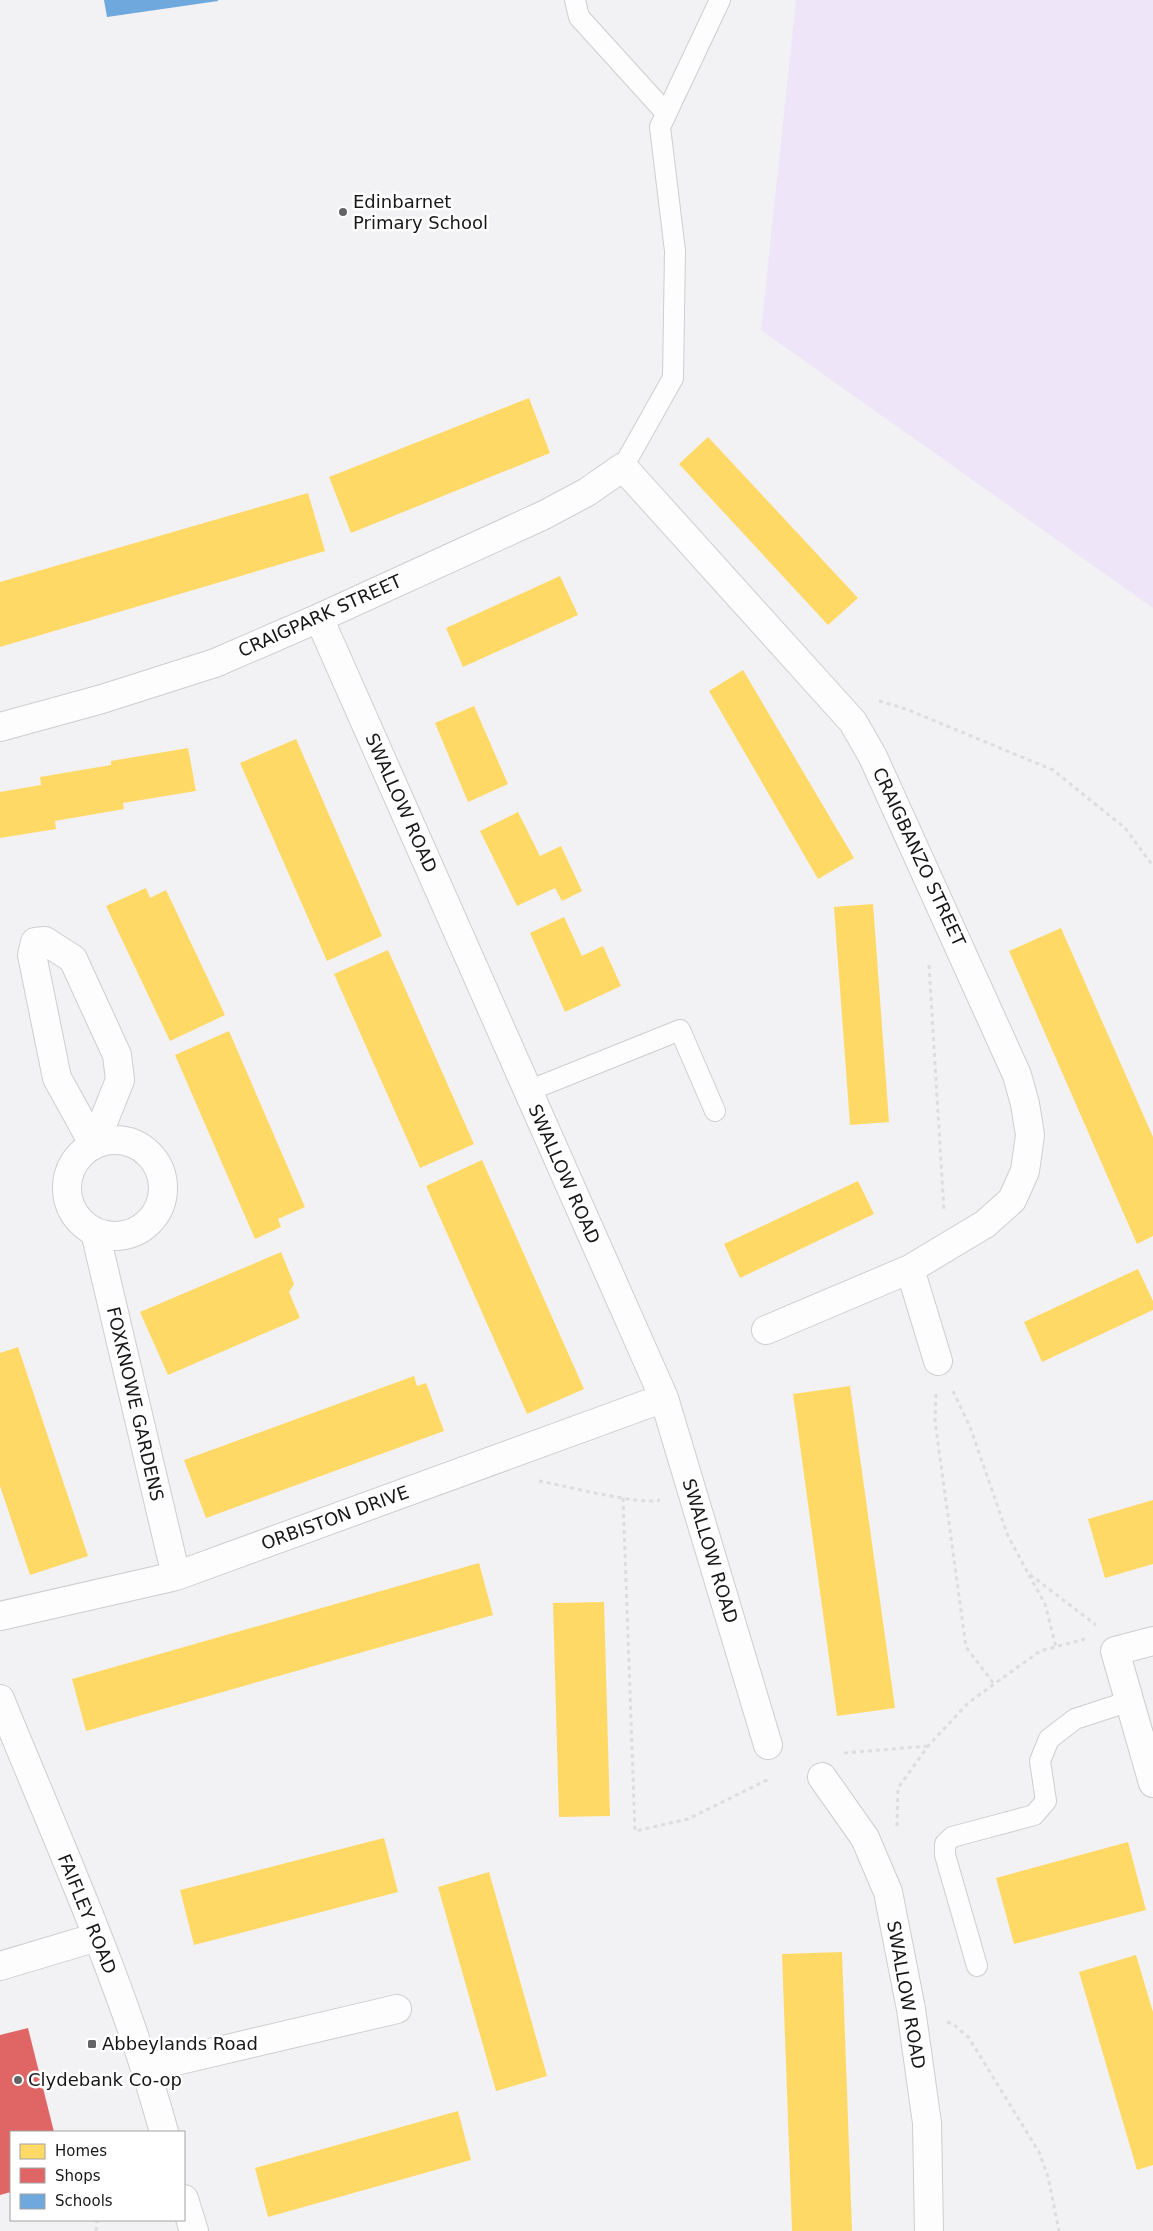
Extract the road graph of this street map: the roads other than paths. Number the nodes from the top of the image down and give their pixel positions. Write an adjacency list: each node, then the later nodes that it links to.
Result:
1 (575, 0): 3 (lane)
2 (720, 0): 3 (lane)
3 (666, 113): 4 (lane)
4 (623, 467): 5 (street, CRAIGPARK STREET); 11 (street, CRAIGBANZO STREET)
5 (319, 618): 6 (street, CRAIGPARK STREET); 7 (street, SWALLOW ROAD)
6 (0, 727)
7 (528, 1091): 8 (lane); 14 (street, SWALLOW ROAD)
8 (715, 1111)
9 (94, 1145): 9 (street); 10 (street); 10 (street)
10 (95, 1232): 15 (street, FOXKNOWE GARDENS)
11 (910, 1269): 12 (street, CRAIGBANZO STREET); 13 (street)
12 (766, 1330)
13 (938, 1361)
14 (664, 1398): 15 (street, ORBISTON DRIVE); 20 (street, SWALLOW ROAD)
15 (176, 1576): 16 (street, ORBISTON DRIVE)
16 (0, 1616)
17 (1153, 1641): 19 (street)
18 (0, 1699): 23 (street, FAIFLEY ROAD)
19 (1130, 1702): 22 (street); 25 (lane)
20 (768, 1745)
21 (822, 1777): 31 (street, SWALLOW ROAD)
22 (1153, 1784)
23 (98, 1937): 24 (street); 27 (street, FAIFLEY ROAD)
24 (0, 1966)
25 (977, 1966)
26 (397, 2009): 27 (street)
27 (146, 2068): 28 (street, FAIFLEY ROAD)
28 (164, 2131)
29 (185, 2202): 30 (street)
30 (194, 2231)
31 (928, 2231)

